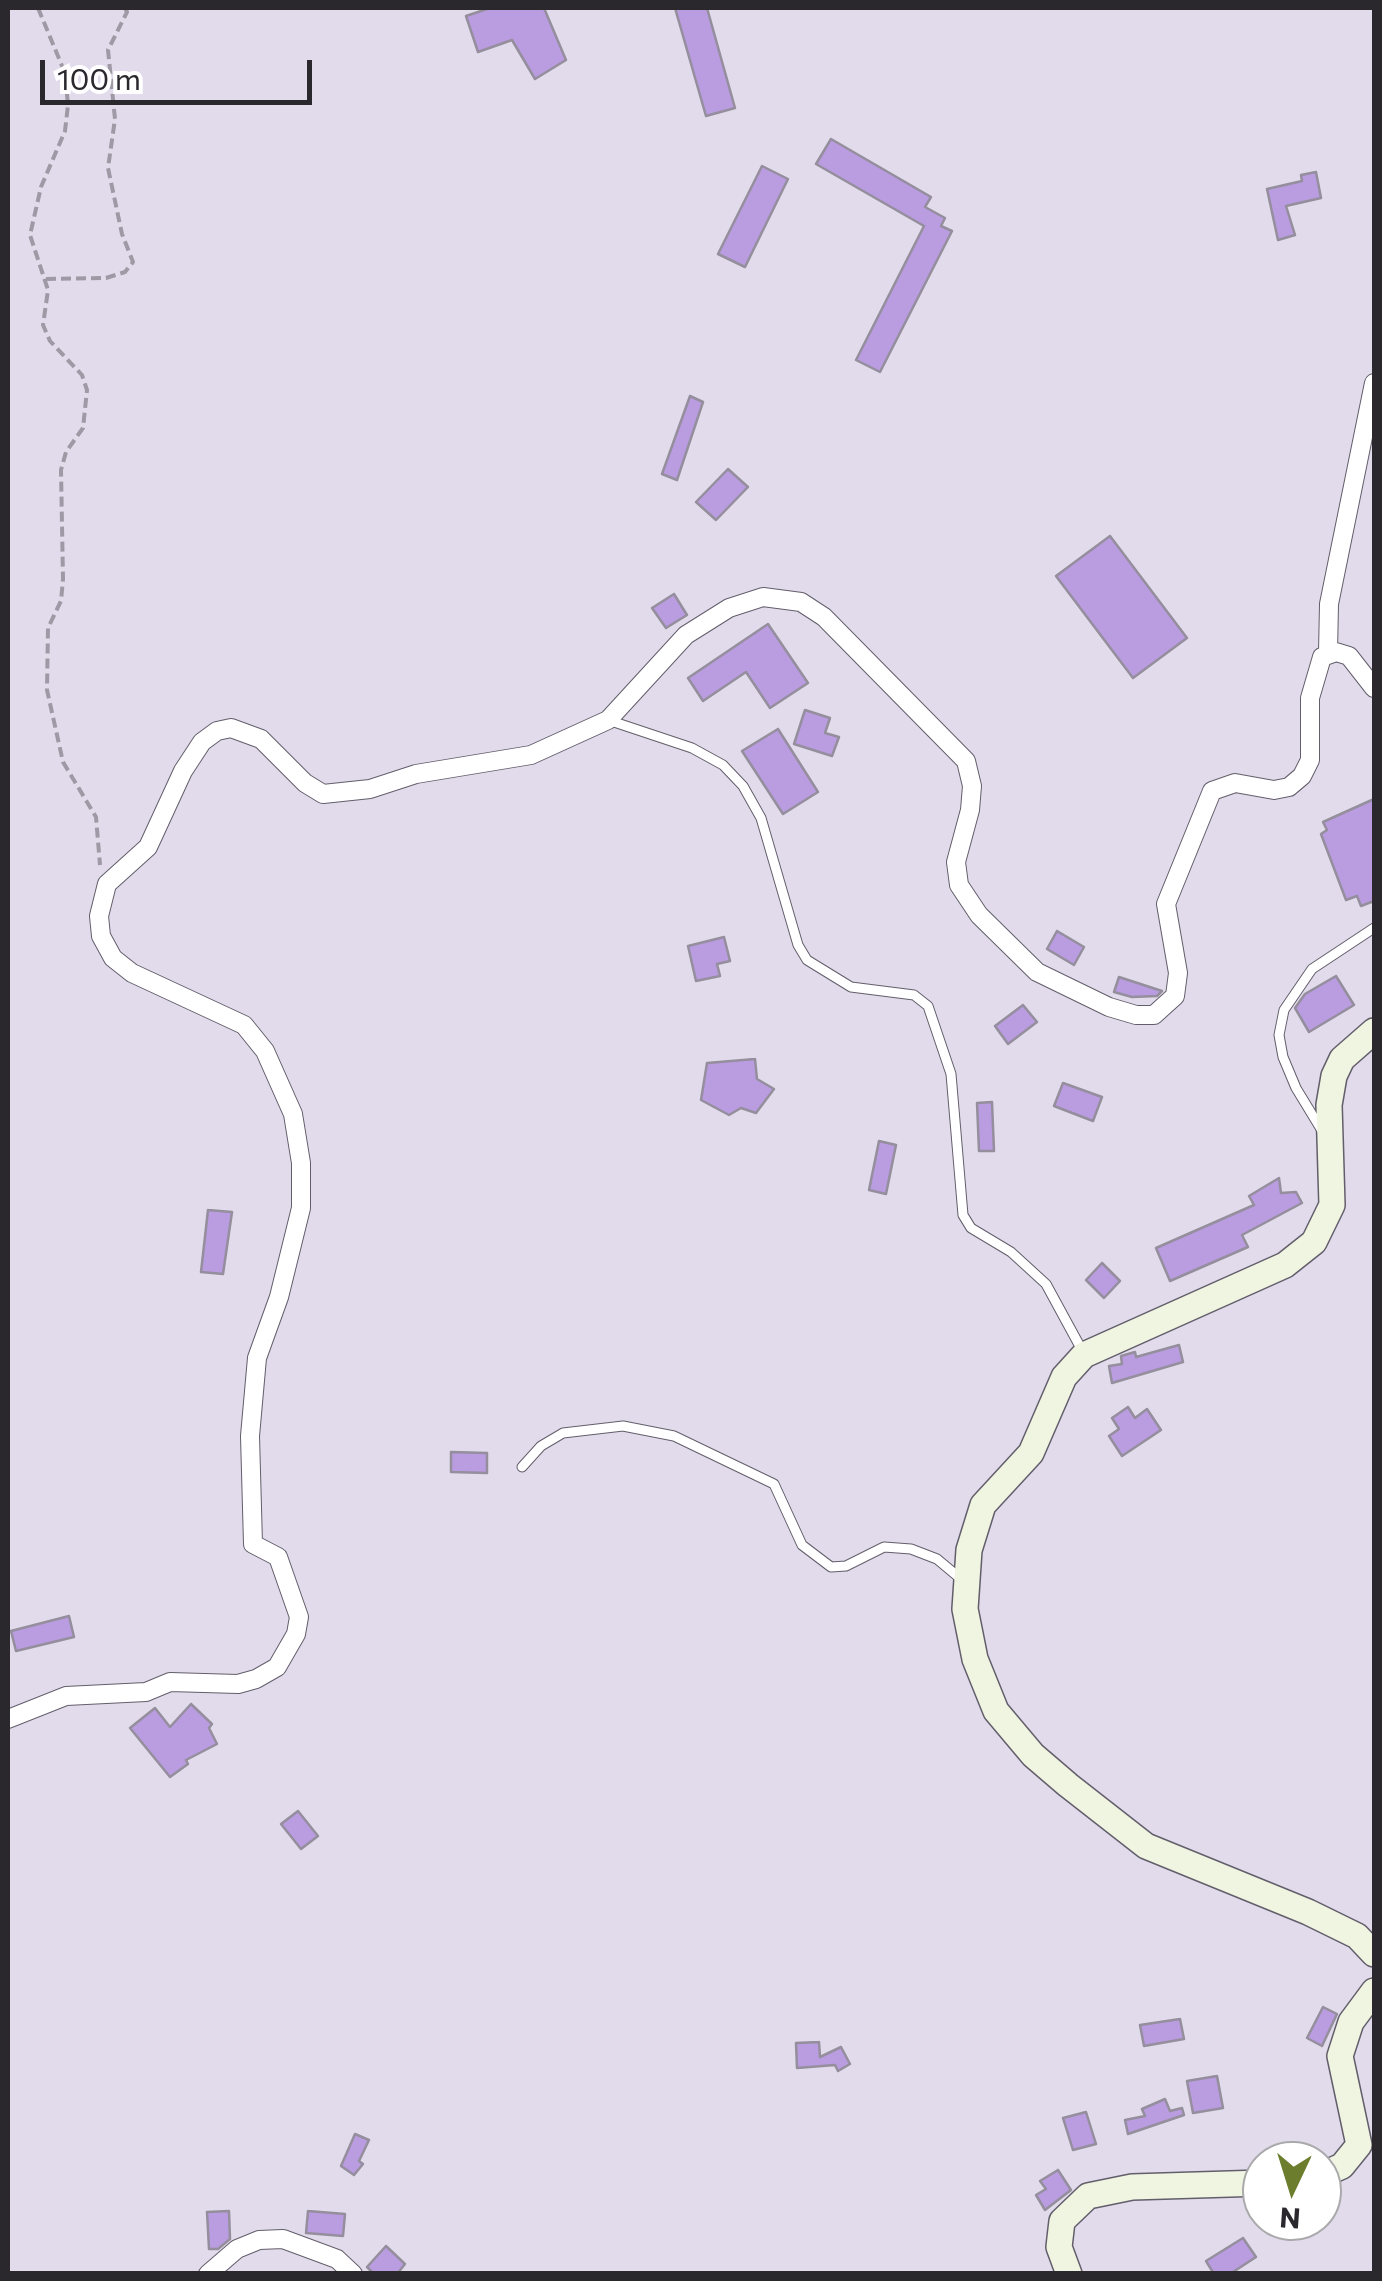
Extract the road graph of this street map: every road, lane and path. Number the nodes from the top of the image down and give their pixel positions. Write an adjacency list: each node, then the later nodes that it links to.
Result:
1 (38, 8): 3 (path)
2 (125, 8): 3 (path)
3 (46, 279): 8 (path)
4 (1374, 383): 5 (street)
5 (1328, 653): 6 (street); 7 (street)
6 (1374, 688)
7 (608, 720): 8 (street); 12 (lane)
8 (107, 884): 15 (street)
9 (1374, 928): 11 (lane)
10 (1374, 1031): 11 (street)
11 (1329, 1140): 12 (street)
12 (1084, 1355): 14 (street)
13 (522, 1467): 14 (lane)
14 (966, 1586): 16 (street)
15 (8, 1719)
16 (1374, 1954)
17 (1374, 1991): 18 (street)
18 (1342, 2166)
19 (1242, 2184): 22 (street)
20 (208, 2274): 21 (street)
21 (353, 2274)
22 (1068, 2274)

